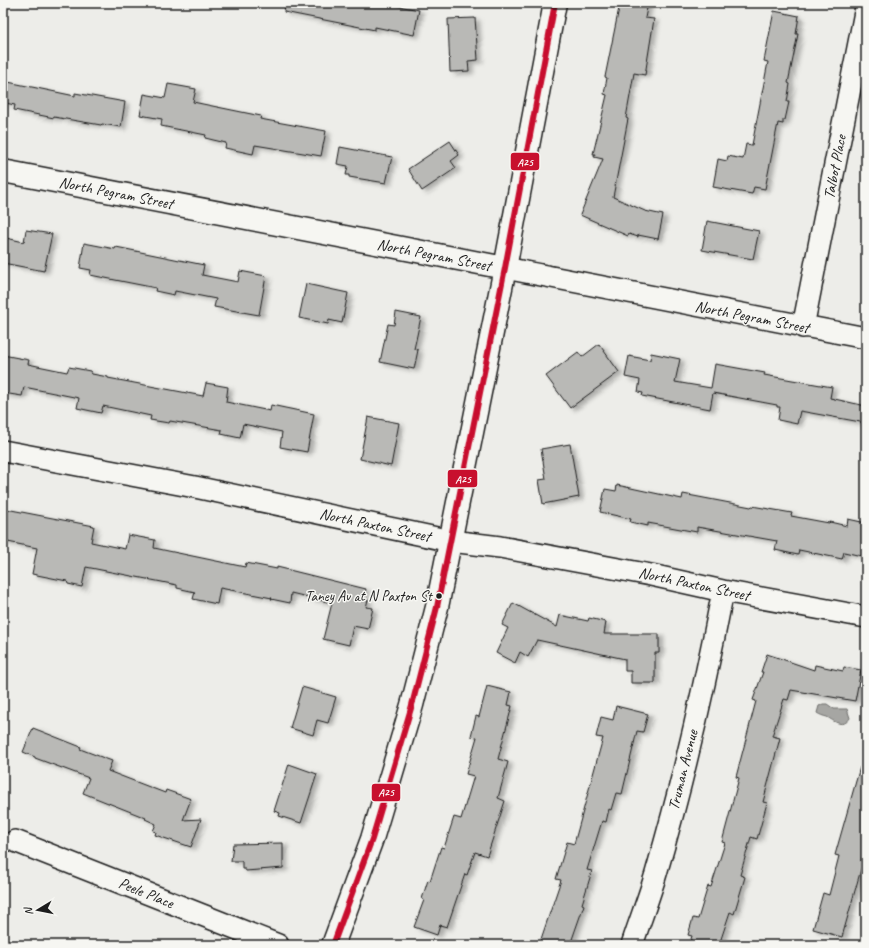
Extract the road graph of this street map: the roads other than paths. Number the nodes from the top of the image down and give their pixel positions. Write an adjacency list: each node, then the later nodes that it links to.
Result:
1 (555, 3): 4 (street)
2 (866, 8): 5 (street, Talbot Place)
3 (3, 171): 4 (street, North Pegram Street)
4 (505, 268): 5 (street, North Pegram Street); 8 (street)
5 (803, 327): 6 (street, North Pegram Street)
6 (866, 338)
7 (3, 451): 8 (street, North Paxton Street)
8 (452, 541): 9 (street, North Paxton Street); 13 (street)
9 (723, 591): 10 (street, North Paxton Street); 14 (street, Truman Avenue)
10 (866, 617)
11 (15, 841): 12 (street, Peele Place)
12 (278, 945)
13 (333, 945)
14 (632, 945)

